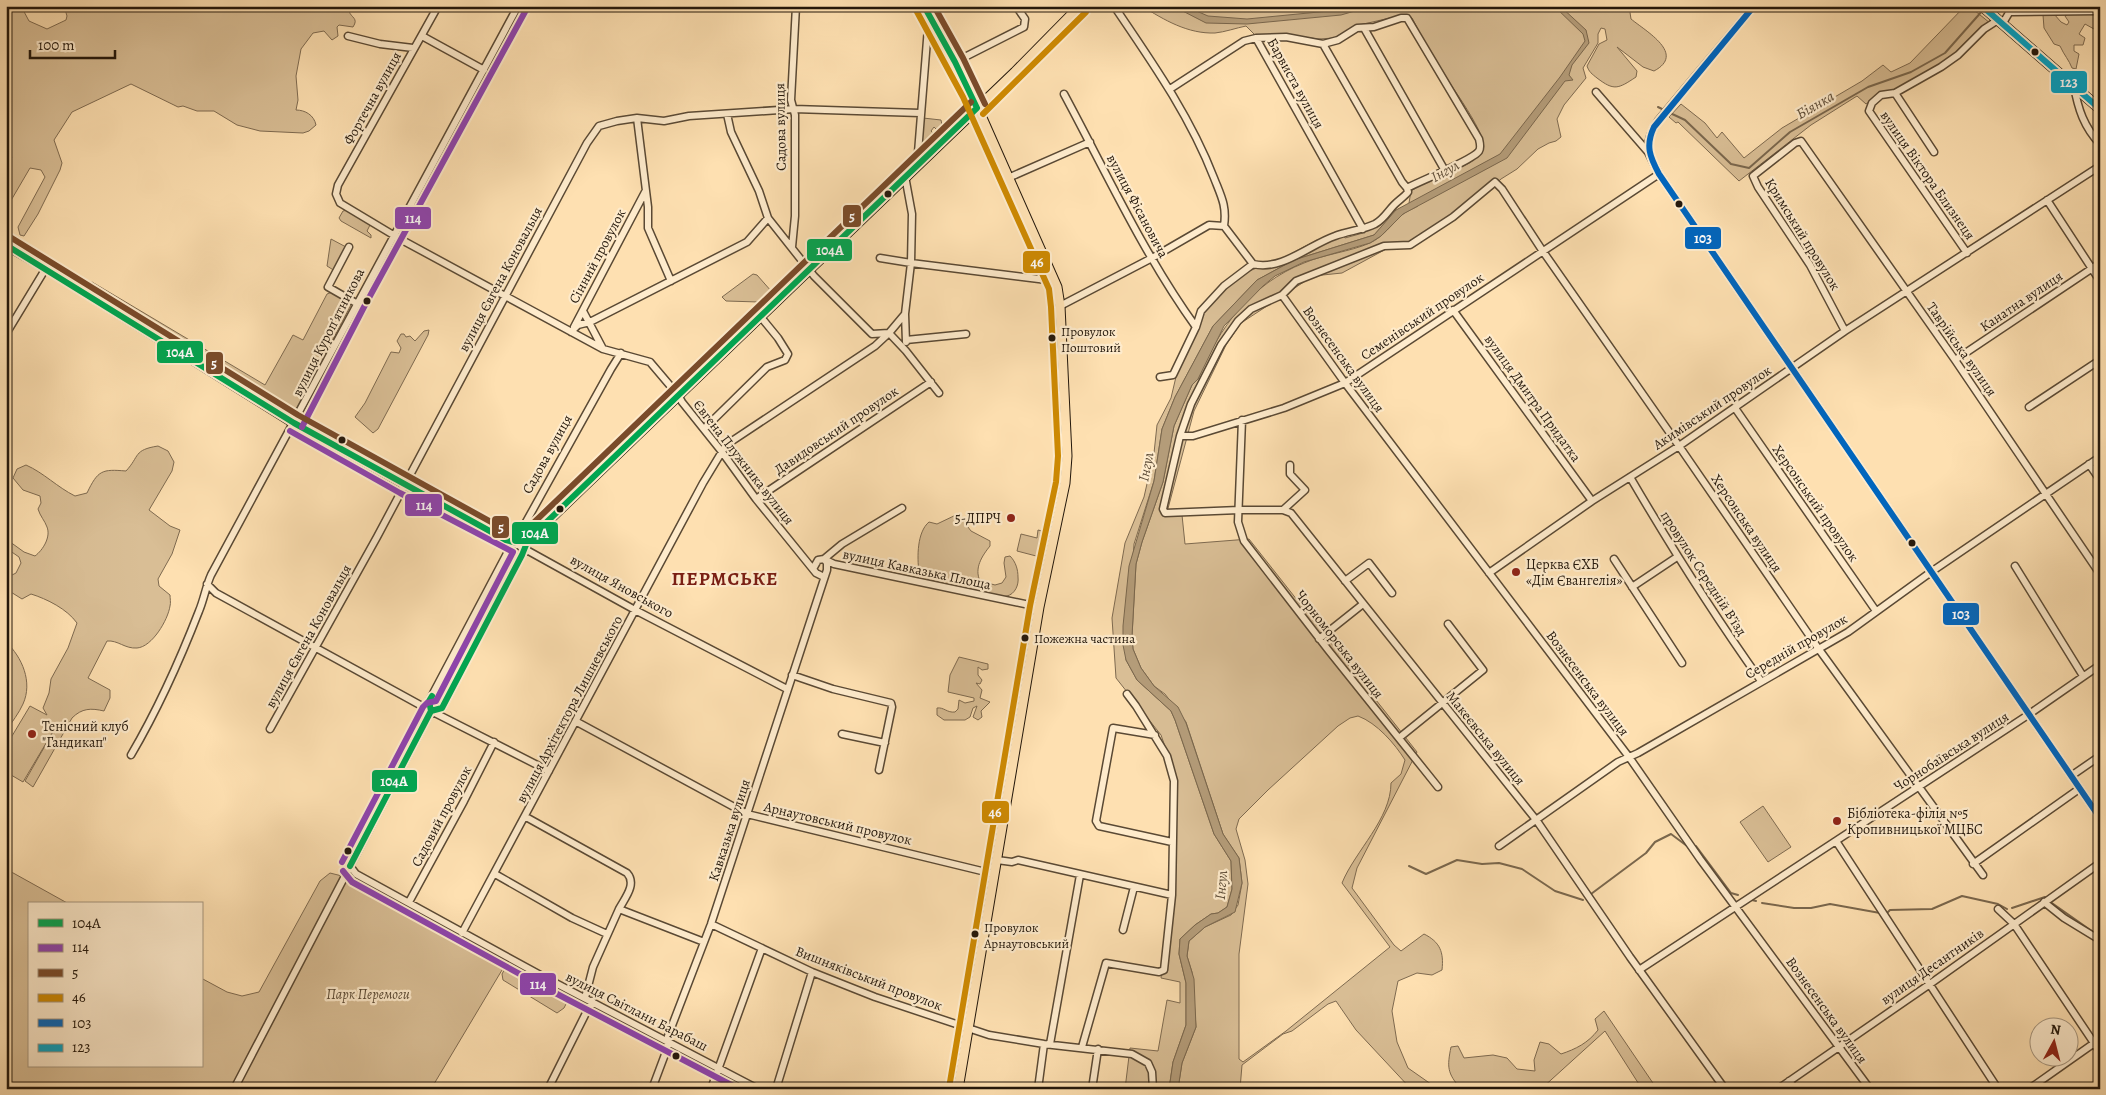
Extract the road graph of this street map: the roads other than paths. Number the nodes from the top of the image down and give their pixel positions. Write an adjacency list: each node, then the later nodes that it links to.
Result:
1 (438, 6): 16 (street, Фортечна вулиця)
2 (518, 6): 21 (street, вулиця Куропʼятникова)
3 (796, 6): 28 (street, Садова вулиця)
4 (924, 6): 12 (main road)
5 (1016, 6): 20 (street)
6 (1080, 6): 27 (main road, Садова вулиця)
7 (1114, 6): 23 (street)
8 (1754, 6): 35 (street)
9 (1982, 6): 13 (main road)
10 (2013, 9): 11 (street); 13 (street)
11 (2100, 11)
12 (929, 15): 20 (main road); 30 (street)
13 (1998, 19): 22 (main road); 25 (street)
14 (1364, 28): 18 (street); 39 (street); 39 (street)
15 (348, 36): 19 (street)
16 (422, 36): 19 (street, Фортечна вулиця); 21 (street)
17 (1256, 38): 18 (street); 23 (street, Барвиста вулиця); 50 (street, Барвиста вулиця)
18 (1323, 44): 44 (street)
19 (413, 48): 47 (street, Фортечна вулиця)
20 (955, 62): 27 (main road)
21 (484, 70): 51 (street, вулиця Куропʼятникова)
22 (2074, 86): 29 (main road); 34 (street)
23 (1170, 89): 49 (street)
24 (1596, 92): 35 (street)
25 (1895, 93): 36 (street, вулиця Віктора Близнеця); 56 (street, вулиця Віктора Близнеця)
26 (1064, 94): 33 (street, вулиця Фісановича)
27 (977, 108): 37 (main road, Садова вулиця); 43 (main road)
28 (794, 109): 30 (street, вулиця Євгена Коновальця); 31 (street, вулиця Євгена Коновальця); 54 (street, Садова вулиця)
29 (2100, 109)
30 (920, 113): 37 (street)
31 (727, 114): 32 (street, вулиця Євгена Коновальця); 48 (street)
32 (637, 118): 45 (street); 70 (street, вулиця Євгена Коновальця)
33 (1090, 142): 43 (street); 58 (street, вулиця Фісановича)
34 (2100, 144)
35 (1648, 152): 40 (street)
36 (1934, 152)
37 (916, 165): 41 (main road, Садова вулиця)
38 (2100, 166): 46 (street, Акимівський провулок)
39 (1444, 170): 44 (street)
40 (1659, 174): 55 (street, Семенівський провулок); 92 (street)
41 (905, 176): 59 (street); 63 (main road, Садова вулиця)
42 (1753, 176): 68 (street, Таврійська вулиця); 79 (street, Кримський провулок)
43 (1008, 178): 66 (main road)
44 (1407, 188): 50 (street)
45 (645, 192): 65 (street); 74 (street, Сінний провулок)
46 (2047, 200): 56 (street, Акимівський провулок); 64 (street)
47 (340, 204): 51 (street, Євгена Плужника вулиця)
48 (768, 218): 54 (street); 65 (street)
49 (1224, 226): 58 (street); 61 (street)
50 (1363, 229): 61 (street)
51 (393, 235): 70 (street, Євгена Плужника вулиця); 71 (street, вулиця Куропʼятникова)
52 (6, 245): 62 (main road)
53 (349, 247): 71 (street)
54 (792, 247): 63 (street)
55 (1542, 250): 69 (street, Херсонська вулиця); 73 (street, Семенівський провулок); 104 (street, Херсонська вулиця)
56 (1967, 253): 68 (street, Акимівський провулок)
57 (880, 258): 59 (street)
58 (1152, 258): 72 (street); 78 (street, вулиця Фісановича)
59 (911, 263): 66 (street); 75 (street)
60 (2100, 263): 64 (street, Канатна вулиця)
61 (1253, 264): 78 (street)
62 (46, 268): 82 (street); 101 (main road)
63 (809, 269): 76 (main road, Садова вулиця); 83 (street)
64 (2091, 269): 67 (street); 90 (street, Канатна вулиця)
65 (671, 281): 77 (street)
66 (1055, 281): 72 (main road)
67 (2100, 281)
68 (1907, 292): 79 (street, Акимівський провулок); 90 (street, Таврійська вулиця)
69 (1282, 295): 95 (street, Вознесенська вулиця); 103 (street)
70 (505, 296): 80 (street, Євгена Плужника вулиця); 111 (street, вулиця Євгена Коновальця)
71 (356, 303): 101 (street, вулиця Куропʼятникова)
72 (1060, 306): 136 (main road)
73 (1453, 310): 95 (street, Семенівський провулок); 114 (street, вулиця Дмитра Придатка)
74 (582, 311): 77 (street); 80 (street, Сінний провулок)
75 (905, 314): 81 (street, вулиця Архітектора Лишневського); 85 (street)
76 (760, 316): 97 (main road, Садова вулиця); 102 (street)
77 (590, 322): 80 (street); 87 (street)
78 (1196, 327): 93 (street)
79 (1845, 331): 92 (street, Акимівський провулок)
80 (571, 332): 87 (street, Євгена Плужника вулиця)
81 (889, 333): 83 (street); 86 (street, вулиця Архітектора Лишневського); 88 (street)
82 (6, 334)
83 (872, 334): 86 (street)
84 (966, 334): 85 (street)
85 (906, 340): 88 (street)
86 (875, 346): 105 (street, вулиця Архітектора Лишневського)
87 (604, 349): 89 (street, Євгена Плужника вулиця)
88 (906, 350): 94 (street)
89 (621, 354): 97 (street, Євгена Плужника вулиця); 118 (street, Садова вулиця)
90 (1955, 360): 112 (street, Таврійська вулиця)
91 (2100, 360): 98 (street)
92 (1792, 368): 99 (street, Акимівський провулок); 127 (street)
93 (1160, 377)
94 (931, 382): 96 (street); 113 (street, Давидовський провулок)
95 (1345, 383): 100 (street, Семенівський провулок); 128 (street, Вознесенська вулиця)
96 (939, 393)
97 (678, 395): 102 (street, Євгена Плужника вулиця); 119 (main road, Садова вулиця)
98 (2029, 407)
99 (1735, 408): 104 (street, Акимівський провулок); 138 (street, Херсонський провулок)
100 (1242, 420): 103 (street, Семенівський провулок); 116 (street, Чорноморська вулиця)
101 (294, 423): 111 (main road); 132 (street, вулиця Куропʼятникова)
102 (704, 429): 105 (street, Євгена Плужника вулиця)
103 (1180, 436): 116 (street)
104 (1679, 446): 109 (street, Акимівський провулок); 142 (street, Херсонська вулиця)
105 (722, 452): 113 (street, Євгена Плужника вулиця); 137 (street, вулиця Архітектора Лишневського)
106 (2100, 458): 107 (street, Середній провулок)
107 (2089, 464): 110 (street); 112 (street, Середній провулок)
108 (1290, 466): 117 (street)
109 (1630, 477): 114 (street, Акимівський провулок); 120 (street, провулок Середній Вʼїзд)
110 (2100, 480)
111 (404, 485): 118 (main road); 141 (street, вулиця Євгена Коновальця)
112 (2045, 494): 127 (street, Середній провулок); 129 (street, Таврійська вулиця)
113 (756, 499): 126 (street, Євгена Плужника вулиця)
114 (1592, 501): 128 (street, Акимівський провулок)
115 (902, 508): 121 (street, вулиця Кавказька Площа)
116 (1239, 510): 117 (street); 140 (street, Чорноморська вулиця)
117 (1283, 510): 131 (street, Макеєвська вулиця)
118 (513, 542): 119 (main road); 151 (street, Садова вулиця)
119 (526, 544): 137 (street, вулиця Яновського); 151 (street, Садова вулиця)
120 (1677, 557): 133 (street); 147 (street, провулок Середній Вʼїзд)
121 (824, 559): 123 (street, вулиця Кавказька Площа); 125 (street); 126 (street)
122 (1614, 559): 133 (street)
123 (834, 564): 125 (street); 136 (street, вулиця Кавказька Площа)
124 (2015, 566): 146 (street)
125 (828, 568): 130 (street)
126 (813, 569): 130 (street)
127 (1931, 572): 138 (street, Середній провулок); 152 (street)
128 (1489, 573): 162 (street, Вознесенська вулиця)
129 (2100, 574)
130 (824, 577): 145 (street, Кавказька вулиця)
131 (1345, 581): 134 (street); 135 (street, Макеєвська вулиця)
132 (207, 584): 141 (street); 160 (street, вулиця Куропʼятникова)
133 (1632, 587): 143 (street)
134 (1392, 593)
135 (1363, 604): 140 (street); 150 (street, Макеєвська вулиця)
136 (1039, 608): 176 (main road)
137 (636, 610): 148 (street, вулиця Яновського); 153 (street, вулиця Архітектора Лишневського)
138 (1876, 611): 142 (street, Середній провулок)
139 (1448, 624): 150 (street)
140 (1319, 639): 157 (street, Чорноморська вулиця)
141 (316, 648): 151 (street); 154 (street, вулиця Євгена Коновальця)
142 (1818, 648): 147 (street, Середній провулок); 167 (street, Херсонська вулиця)
143 (1682, 663)
144 (2100, 665): 146 (street, Чорнобаївська вулиця)
145 (792, 675): 148 (street, Кавказька вулиця); 159 (street)
146 (2083, 676): 152 (street, Чорнобаївська вулиця)
147 (1762, 681): 162 (street, Середній провулок)
148 (787, 689): 169 (street, Кавказька вулиця)
149 (1126, 694): 156 (street)
150 (1443, 703): 157 (street); 172 (street, Макеєвська вулиця)
151 (431, 711): 158 (street); 179 (street, Садова вулиця)
152 (2028, 715): 165 (street); 167 (street, Чорнобаївська вулиця)
153 (577, 722): 164 (street, вулиця Архітектора Лишневського); 169 (street, Арнаутовський провулок)
154 (270, 729)
155 (842, 734): 159 (street)
156 (1155, 735): 174 (street); 174 (street)
157 (1399, 738): 166 (street, Чорноморська вулиця)
158 (494, 742): 164 (street); 186 (street, Садовий провулок)
159 (885, 743): 163 (street)
160 (131, 755)
161 (2100, 756): 165 (street)
162 (1628, 757): 172 (street, Середній провулок); 188 (street, Вознесенська вулиця)
163 (879, 770)
164 (549, 772): 170 (street, вулиця Архітектора Лишневського)
165 (2071, 776): 168 (street)
166 (1438, 787)
167 (1918, 787): 173 (street, Чорнобаївська вулиця); 178 (street, Херсонська вулиця)
168 (2079, 789): 171 (street); 178 (street)
169 (747, 814): 181 (street, Арнаутовський провулок); 191 (street, Кавказька вулиця)
170 (526, 817): 180 (street, вулиця Архітектора Лишневського); 189 (street)
171 (2100, 818)
172 (1537, 821): 175 (street, Середній провулок); 199 (street, Макеєвська вулиця)
173 (1836, 841): 188 (street, Чорнобаївська вулиця); 201 (street)
174 (1172, 842): 185 (street)
175 (1499, 846)
176 (997, 860): 181 (main road); 182 (street)
177 (2100, 863): 187 (street, вулиця Десантників)
178 (1973, 864): 183 (street, Херсонська вулиця)
179 (350, 866): 186 (street, вулиця Світлани Барабаш); 213 (street, Садова вулиця)
180 (495, 874): 194 (street, вулиця Архітектора Лишневського); 195 (street)
181 (994, 874): 203 (main road)
182 (1080, 875): 184 (street); 206 (street)
183 (1983, 875)
184 (1134, 887): 185 (street); 193 (street)
185 (1172, 895): 207 (street)
186 (409, 902): 194 (street, вулиця Світлани Барабаш)
187 (2044, 902): 192 (street, вулиця Десантників); 196 (street)
188 (1737, 907): 199 (street, Чорнобаївська вулиця); 208 (street, Вознесенська вулиця)
189 (619, 909): 195 (street); 197 (street)
190 (1998, 909): 192 (street)
191 (711, 924): 197 (street, Кавказька вулиця); 198 (street, Вишняківський провулок)
192 (2014, 924): 201 (street, вулиця Десантників); 205 (street)
193 (1124, 930)
194 (462, 933): 202 (street, вулиця Світлани Барабаш)
195 (608, 934): 202 (street)
196 (2100, 940)
197 (704, 942): 204 (street, Кавказька вулиця)
198 (762, 948): 200 (street, Вишняківський провулок); 211 (street)
199 (1639, 970): 223 (street, Макеєвська вулиця)
200 (812, 972): 203 (street, Вишняківський провулок); 218 (street)
201 (1930, 984): 208 (street, вулиця Десантників); 227 (street)
202 (589, 1000): 204 (street, вулиця Світлани Барабаш); 214 (street)
203 (968, 1028): 206 (street, Вишняківський провулок); 219 (main road)
204 (668, 1041): 211 (street, вулиця Світлани Барабаш); 215 (street, Кавказька вулиця)
205 (2097, 1041): 210 (street); 228 (street)
206 (1047, 1044): 207 (street, Вишняківський провулок); 220 (street)
207 (1082, 1047): 209 (street, Вишняківський провулок)
208 (1838, 1047): 212 (street, вулиця Десантників); 226 (street, Вознесенська вулиця)
209 (1098, 1049): 221 (street); 222 (street, Вишняківський провулок)
210 (2100, 1052)
211 (720, 1068): 216 (street); 217 (street, вулиця Світлани Барабаш)
212 (1789, 1081): 224 (street, вулиця Десантників); 225 (street)
213 (234, 1089)
214 (548, 1089)
215 (652, 1089)
216 (711, 1089)
217 (758, 1089)
218 (776, 1089)
219 (958, 1089)
220 (1038, 1089)
221 (1092, 1089)
222 (1153, 1089)
223 (1725, 1089)
224 (1778, 1089)
225 (1794, 1089)
226 (1870, 1089)
227 (1998, 1089)
228 (2029, 1089)

